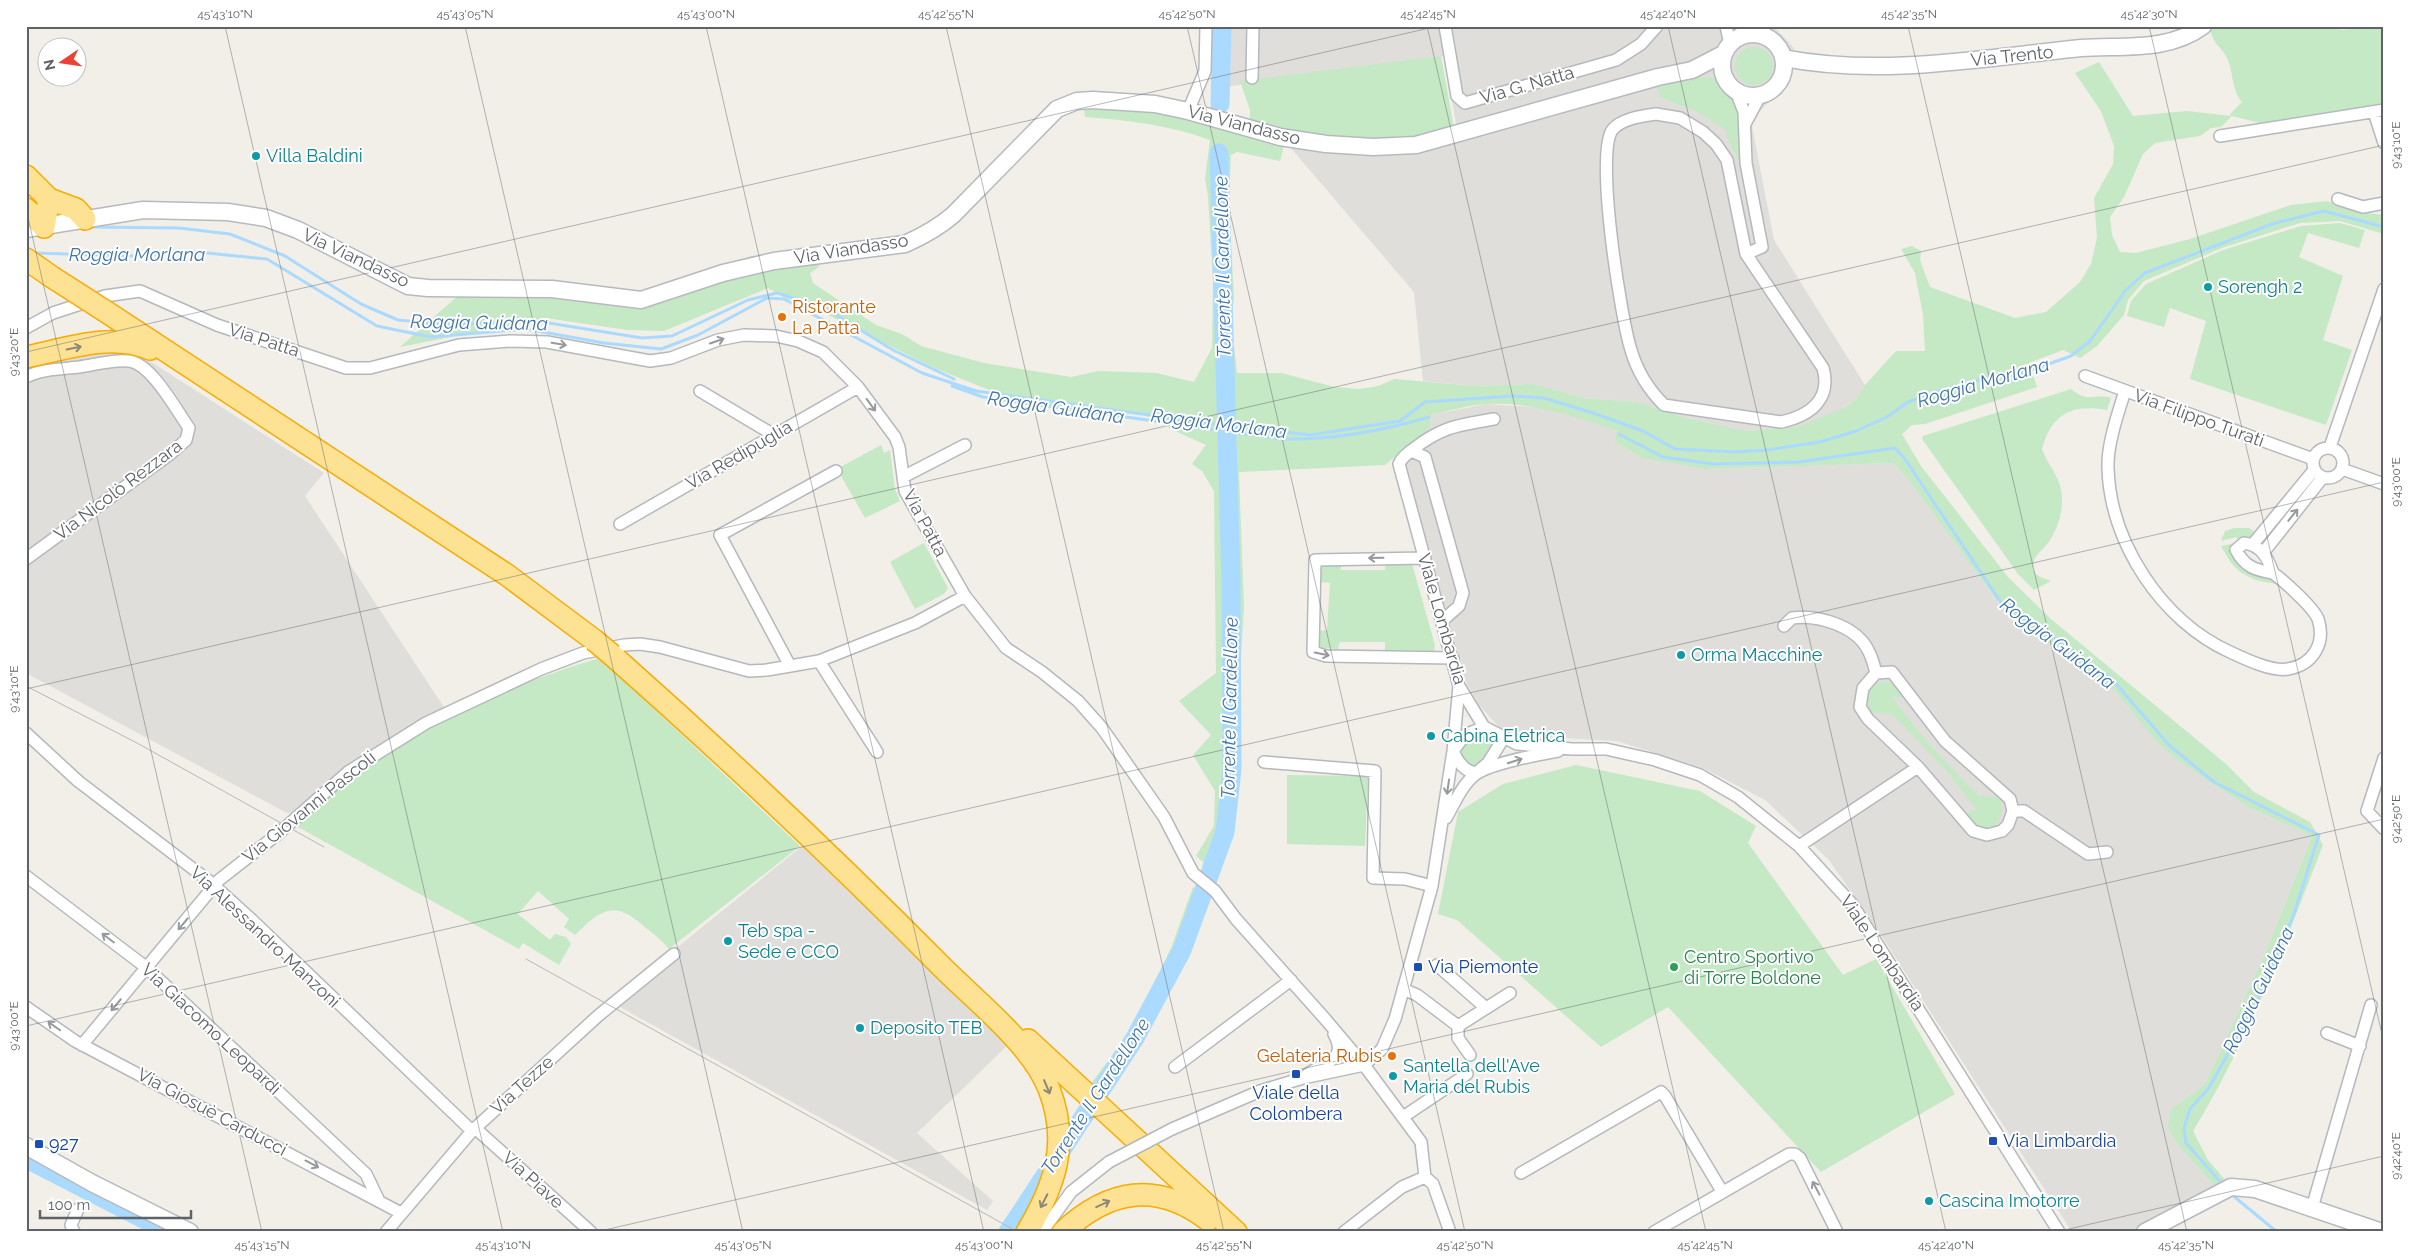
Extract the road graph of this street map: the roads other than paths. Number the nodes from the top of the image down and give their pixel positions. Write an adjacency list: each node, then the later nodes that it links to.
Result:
1 (1206, 26): 17 (street)
2 (1253, 26): 12 (street)
3 (1445, 26): 4 (street, Via G. Natta)
4 (1658, 26)
5 (1726, 26): 8 (street)
6 (2203, 26): 10 (street, Via Trento)
7 (1743, 30): 8 (street); 9 (street)
8 (1727, 49): 11 (street, Via Viandasso); 13 (street)
9 (1784, 58): 10 (street, Via Trento); 14 (street)
10 (1817, 64): 14 (street, Via Trento)
11 (1692, 70): 13 (street, Via Viandasso); 17 (street, Via Viandasso)
12 (1252, 78)
13 (1725, 78): 15 (street)
14 (1779, 82): 16 (street)
15 (1736, 91): 16 (street); 19 (street)
16 (1760, 96): 19 (street)
17 (1188, 110): 27 (street, Via Viandasso)
18 (2379, 111): 20 (street); 21 (street)
19 (1744, 126): 29 (street)
20 (2220, 136)
21 (2384, 143)
22 (26, 176): 24 (highway)
23 (2338, 198): 25 (street)
24 (49, 199): 27 (highway); 28 (highway)
25 (2384, 203)
26 (26, 209): 28 (highway)
27 (85, 219): 28 (street, Via Viandasso)
28 (35, 228)
29 (1746, 254): 29 (street)
30 (26, 261): 34 (highway, bridge)
31 (2384, 289): 43 (street)
32 (26, 328): 37 (street, Via Patta, one-way to 37)
33 (26, 357): 34 (highway, one-way to 34)
34 (193, 369): 59 (highway)
35 (2085, 376): 39 (street, Via Filippo Turati)
36 (26, 377): 54 (street, Via Nicolò Rezzara)
37 (858, 387): 41 (street, Via Redipuglia); 48 (street, Via Patta, one-way to 48)
38 (700, 391): 41 (street)
39 (2124, 391): 45 (street, Via Filippo Turati); 55 (street)
40 (1494, 419): 44 (street, Viale Lombardia)
41 (774, 435): 50 (street, Via Redipuglia)
42 (965, 445): 48 (street)
43 (2330, 447): 45 (street); 46 (street)
44 (1410, 451): 53 (street, Viale Lombardia); 57 (street)
45 (2316, 469): 46 (street); 51 (street); 52 (street, one-way to 45)
46 (2342, 469): 49 (street)
47 (836, 472): 62 (street)
48 (903, 477): 56 (street, Via Patta)
49 (2384, 484)
50 (620, 524)
51 (2253, 544): 52 (street); 55 (street)
52 (2263, 553): 55 (street)
53 (1425, 558): 57 (street, Viale Lombardia); 60 (street, one-way to 60)
54 (26, 559)
55 (2273, 573)
56 (965, 596): 61 (street, Via Giovanni Pascoli); 87 (street, Via Patta)
57 (1442, 621): 60 (street, Viale Lombardia)
58 (1784, 626): 63 (street)
59 (601, 649): 62 (street, Via Giovanni Pascoli); 80 (highway); 82 (street, Via Giovanni Pascoli)
60 (1452, 658): 64 (street, Viale Lombardia)
61 (819, 661): 62 (street, Via Giovanni Pascoli); 70 (street)
62 (790, 666)
63 (1876, 673): 73 (street); 75 (street)
64 (1459, 686): 65 (street, Viale Lombardia); 69 (street)
65 (1484, 727): 66 (street, Viale Lombardia); 69 (street)
66 (1503, 739): 68 (street, Viale Lombardia); 74 (street)
67 (28, 740): 82 (street, Via Alessandro Manzoni)
68 (1572, 750): 74 (street, one-way to 68); 78 (street, Viale Lombardia)
69 (1453, 751): 74 (street); 76 (street, one-way to 76)
70 (877, 752)
71 (2384, 758): 77 (street)
72 (1264, 762): 83 (street)
73 (1918, 767): 75 (street); 78 (street)
74 (1476, 773): 76 (street)
75 (2012, 811): 79 (street)
76 (1442, 824): 83 (street)
77 (2384, 829)
78 (1799, 846): 126 (street, Viale Lombardia)
79 (2107, 852)
80 (848, 873): 117 (highway, one-way to 117); 121 (highway)
81 (26, 876): 86 (street, Via Giacomo Leopardi, one-way to 81)
82 (214, 886): 86 (street, Via Giovanni Pascoli, one-way to 86); 104 (street, Via Alessandro Manzoni)
83 (1432, 886): 88 (street)
84 (674, 954): 104 (street, Via Tezze)
85 (1437, 964): 92 (street)
86 (147, 968): 96 (street, Via Giovanni Pascoli, one-way to 96); 109 (street, Via Giacomo Leopardi)
87 (1290, 980): 93 (street); 100 (street)
88 (1403, 989): 94 (street); 99 (street)
89 (1510, 993): 92 (street)
90 (2371, 1005): 97 (street)
91 (26, 1007): 96 (street, Via Giosuè Carducci, one-way to 91)
92 (1486, 1008): 94 (street)
93 (1326, 1020): 99 (street); 102 (street)
94 (1458, 1026): 98 (street)
95 (2327, 1033): 97 (street)
96 (82, 1045): 109 (street, Via Giosuè Carducci, one-way to 109)
97 (2360, 1046): 110 (street)
98 (1470, 1055)
99 (1364, 1065): 102 (street); 103 (street)
100 (1174, 1067)
101 (1467, 1074): 103 (street)
102 (1303, 1078): 118 (street, bridge)
103 (1403, 1117): 107 (street)
104 (474, 1129): 112 (street, Via Tezze); 116 (street, Via Piave)
105 (26, 1146): 114 (street)
106 (1521, 1173): 108 (street)
107 (1425, 1177): 122 (street); 123 (street)
108 (1721, 1192): 124 (street); 125 (street, one-way to 108)
109 (378, 1199): 112 (street, Via Giosuè Carducci)
110 (2312, 1208): 127 (street); 128 (street)
111 (78, 1210): 113 (street)
112 (401, 1213): 115 (street, Via Tezze)
113 (74, 1232)
114 (190, 1232)
115 (386, 1232)
116 (591, 1232)
117 (1027, 1232)
118 (1042, 1232)
119 (1063, 1232): 120 (highway, one-way to 120)
120 (1222, 1232)
121 (1236, 1232)
122 (1344, 1232)
123 (1450, 1232)
124 (1654, 1232)
125 (1838, 1232)
126 (2059, 1232)
127 (2144, 1232)
128 (2382, 1232)

